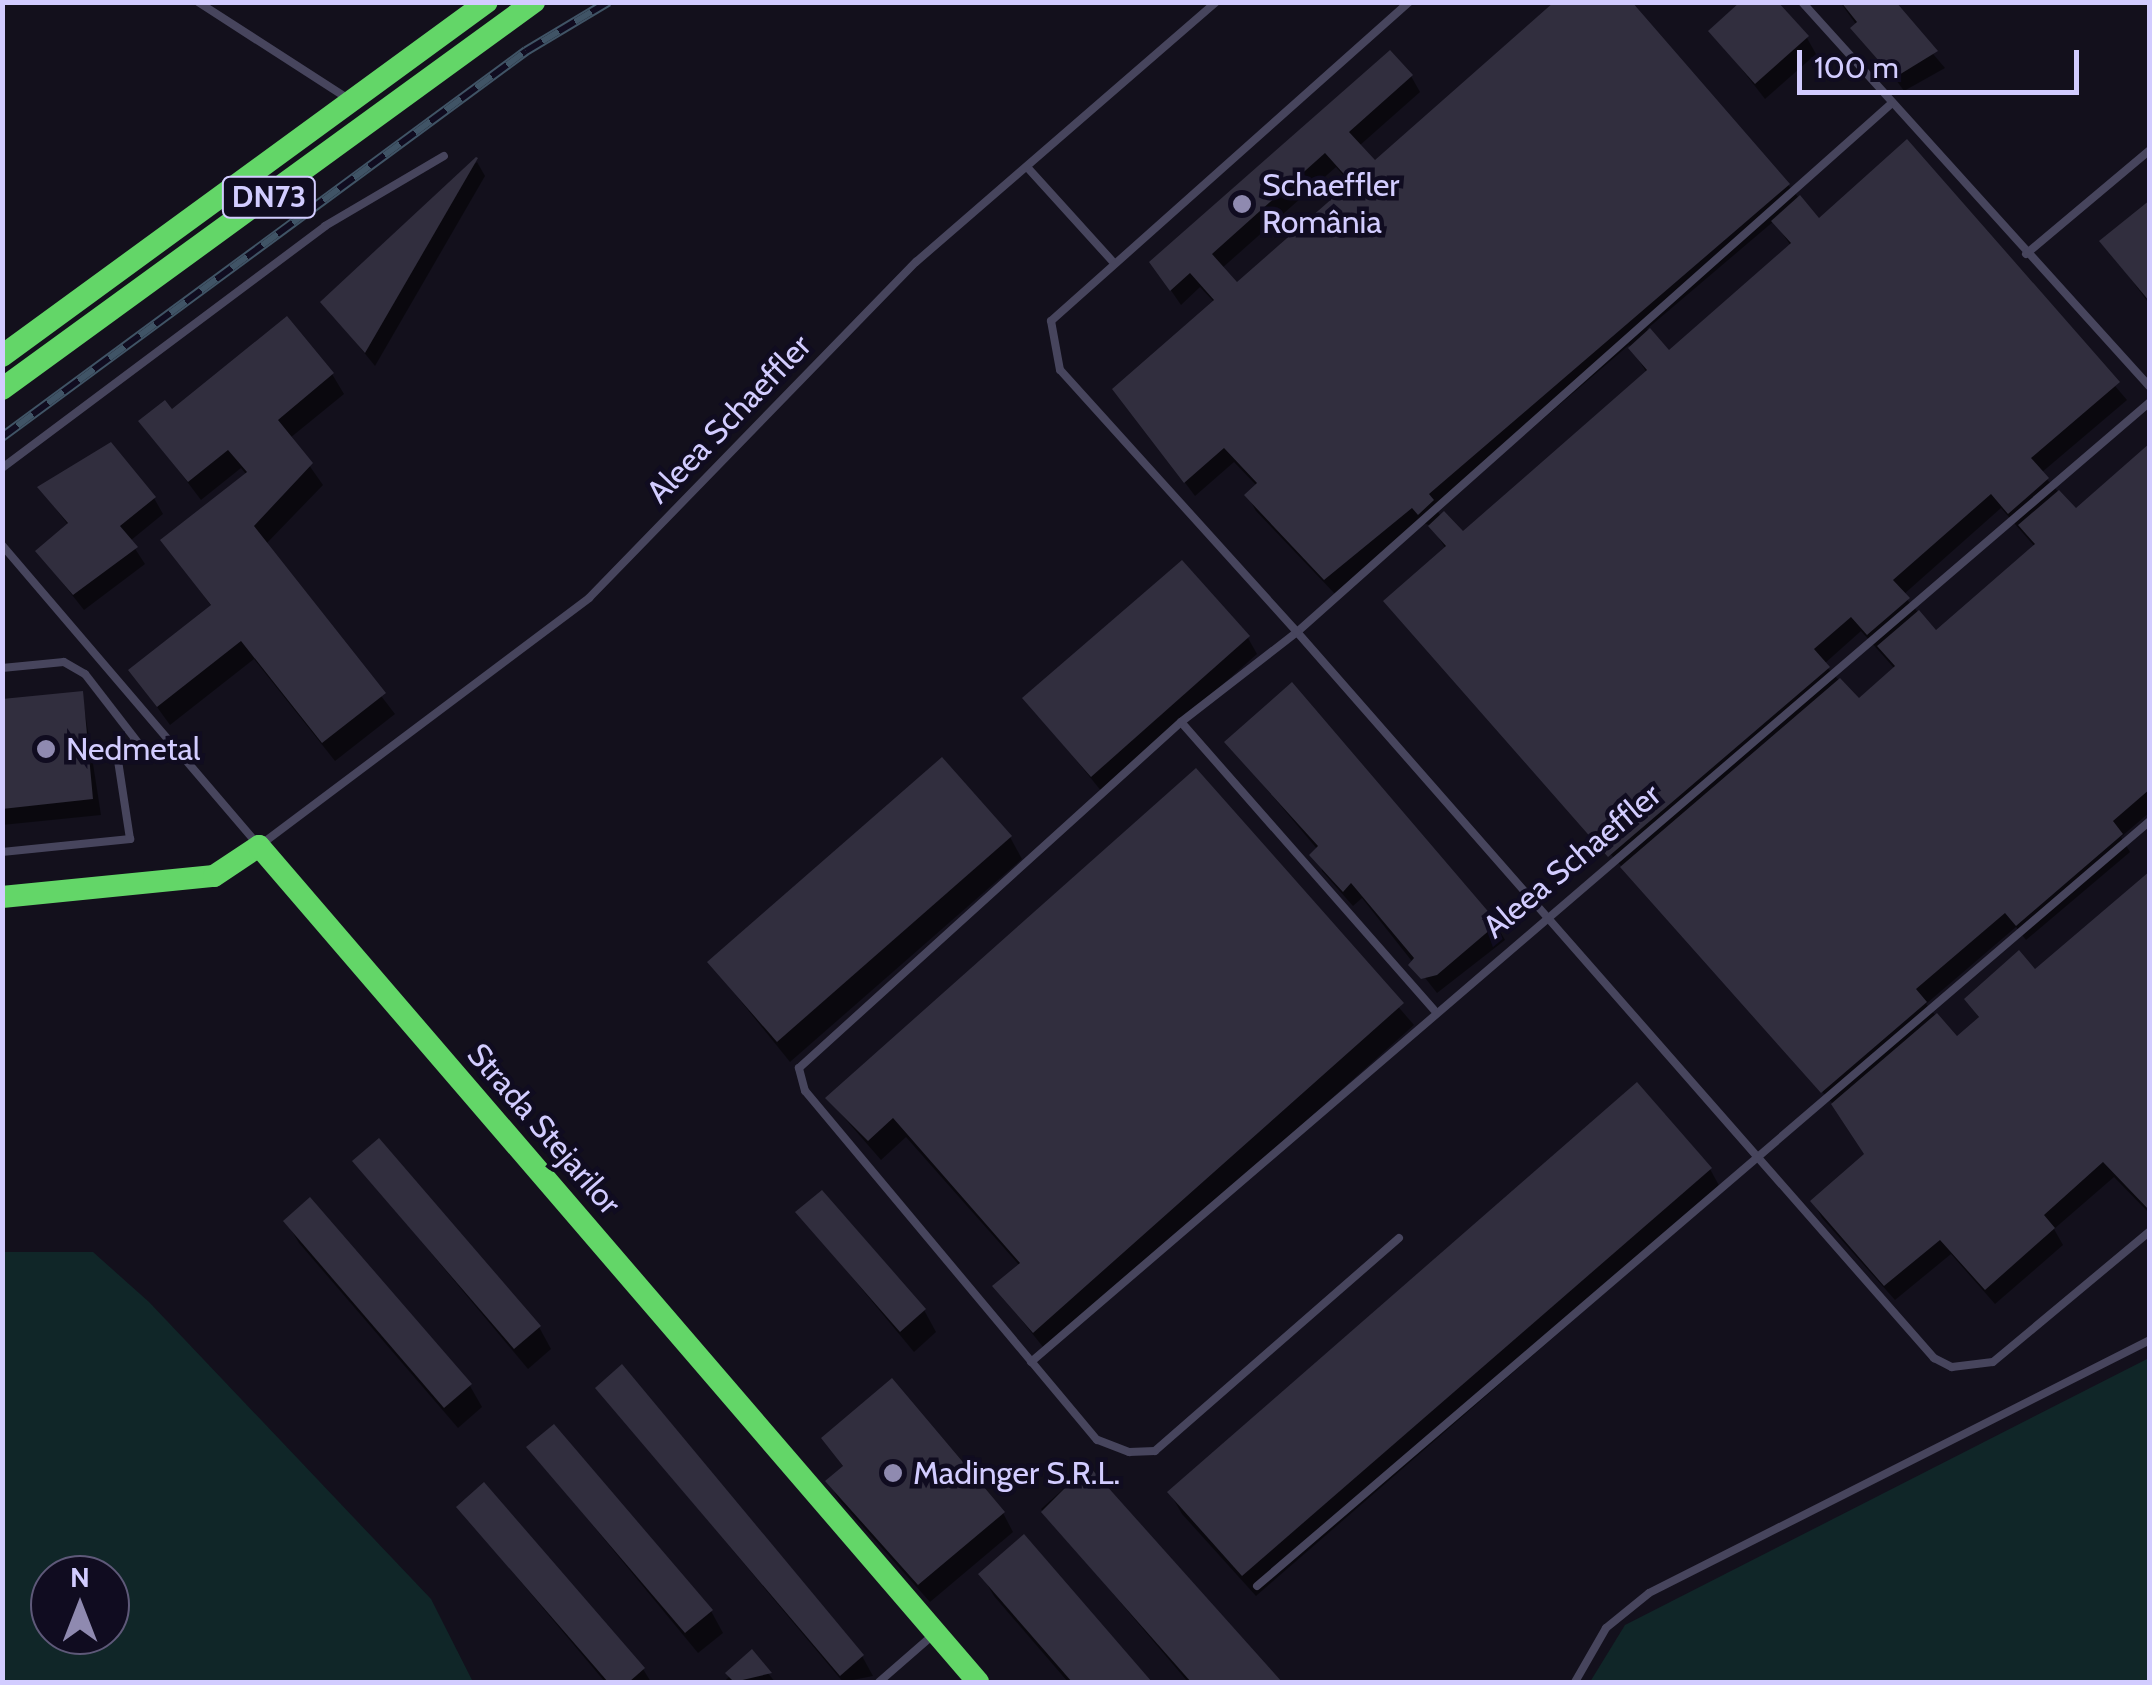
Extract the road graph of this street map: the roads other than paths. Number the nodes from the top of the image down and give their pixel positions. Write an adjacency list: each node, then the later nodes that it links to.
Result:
1 (198, 2): 7 (lane)
2 (487, 2): 7 (main road, DN73)
3 (534, 2): 16 (main road, DN73)
4 (1216, 2): 11 (lane, Aleea Schaeffler)
5 (1409, 2): 13 (lane)
6 (1802, 2): 8 (lane)
7 (351, 101): 14 (main road, DN73)
8 (1892, 103): 12 (lane); 20 (lane)
9 (2150, 150): 12 (lane)
10 (444, 156): 18 (lane)
11 (1027, 167): 13 (lane); 26 (lane, Aleea Schaeffler)
12 (2026, 254): 15 (lane)
13 (1113, 262): 20 (lane)
14 (2, 356)
15 (2150, 387)
16 (2, 389)
17 (2150, 402): 29 (lane, Aleea Schaeffler)
18 (2, 468)
19 (2, 545): 24 (lane)
20 (1297, 632): 22 (lane); 29 (lane)
21 (2, 668): 23 (lane)
22 (1180, 722): 30 (lane); 35 (lane)
23 (133, 742): 24 (lane); 27 (lane)
24 (182, 757): 26 (lane)
25 (2150, 821): 31 (lane)
26 (259, 846): 28 (main road); 37 (main road, Strada Stejarilor)
27 (2, 852)
28 (2, 897)
29 (1546, 916): 30 (lane, Aleea Schaeffler); 31 (lane)
30 (1434, 1010): 35 (lane, Aleea Schaeffler)
31 (1758, 1161): 32 (lane); 36 (lane)
32 (2150, 1231)
33 (1399, 1238): 35 (lane)
34 (2150, 1340): 40 (lane)
35 (1031, 1362)
36 (1256, 1586)
37 (936, 1633): 38 (lane); 39 (main road, Strada Stejarilor)
38 (879, 1682)
39 (978, 1682)
40 (1575, 1682)

